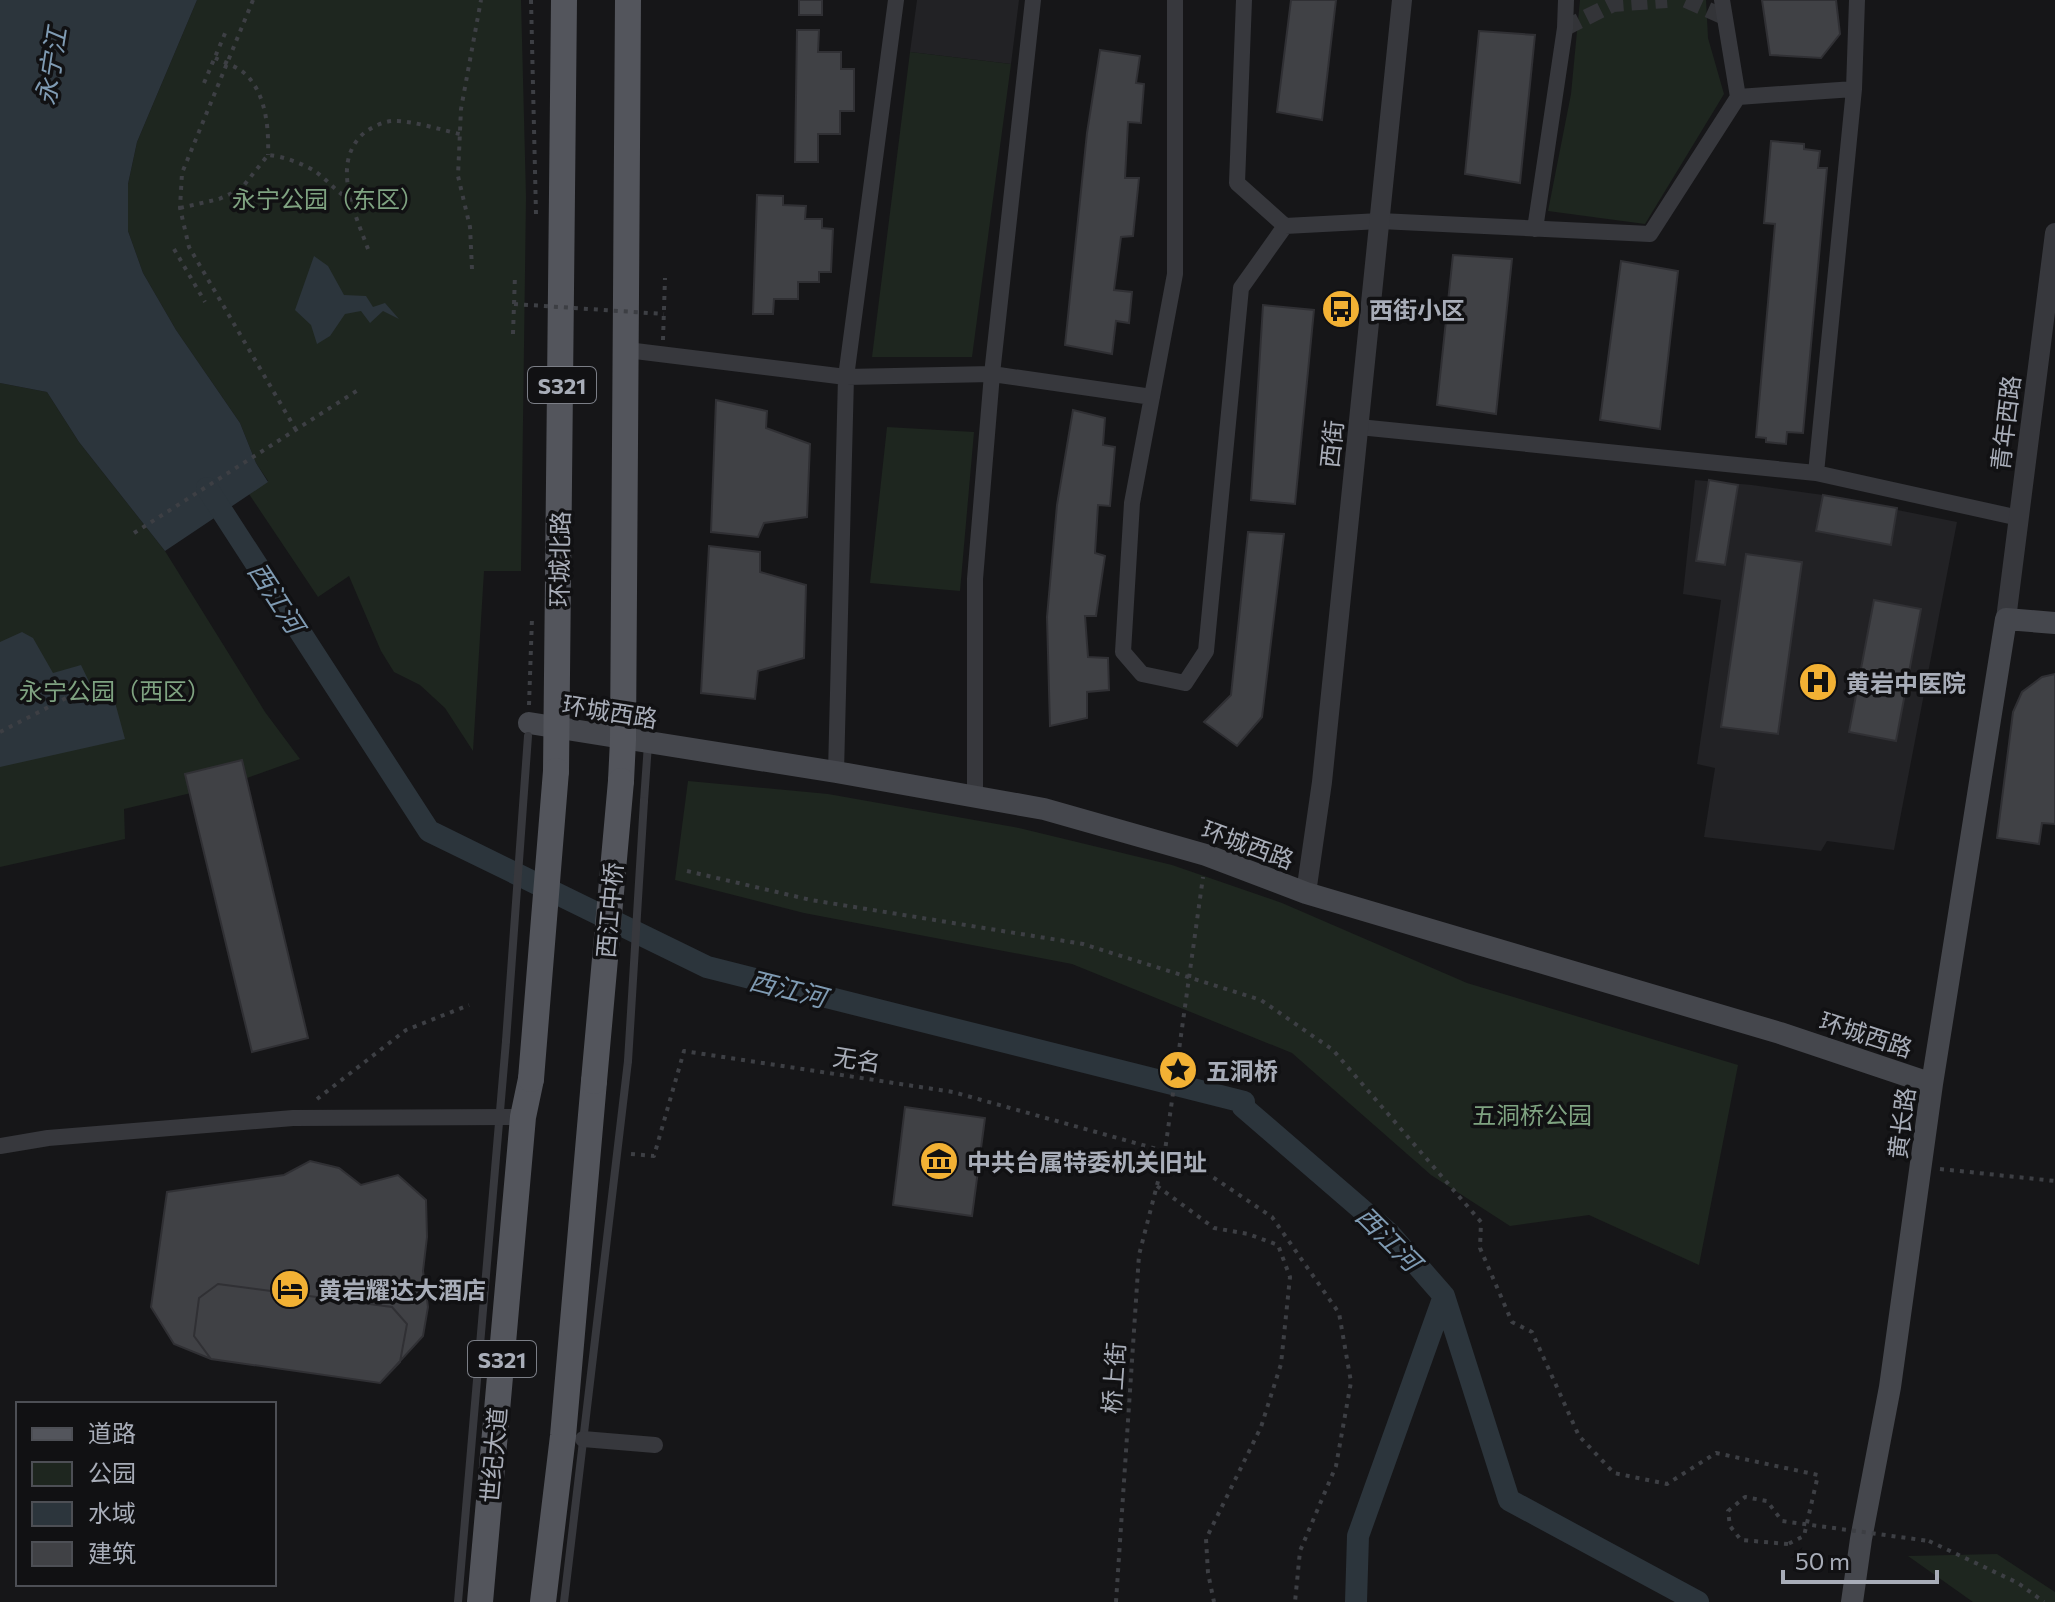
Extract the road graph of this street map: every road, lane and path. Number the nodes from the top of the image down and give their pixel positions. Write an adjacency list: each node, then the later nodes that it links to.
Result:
1 (253, 0): 16 (path)
2 (481, 0): 20 (path)
3 (531, 0): 24 (path)
4 (564, 0): 57 (main road, 环城北路 / S321)
5 (628, 0): 43 (main road, S321)
6 (896, 0): 45 (street)
7 (1033, 0): 44 (street)
8 (1175, 0): 47 (street)
9 (1244, 0): 26 (street)
10 (1402, 0): 25 (street, 西街)
11 (1566, 0): 27 (street)
12 (1722, 0): 19 (street)
13 (1857, 0): 18 (street)
14 (226, 31): 15 (path)
15 (215, 58): 16 (path); 17 (path)
16 (227, 64): 21 (path); 23 (path)
17 (204, 83)
18 (1854, 89): 19 (street); 50 (street)
19 (1738, 97): 27 (street)
20 (460, 134): 22 (path); 32 (path)
21 (268, 155): 22 (path); 23 (path)
22 (351, 200): 30 (path)
23 (180, 208): 31 (path)
24 (537, 216)
25 (1380, 221): 26 (street); 27 (street); 48 (street, 西街)
26 (1285, 226): 47 (street)
27 (1535, 229)
28 (2055, 233): 51 (street, 青年西路)
29 (174, 249): 34 (path)
30 (368, 249)
31 (202, 269): 34 (path); 49 (path)
32 (472, 269)
33 (515, 275): 38 (path)
34 (190, 277): 37 (path)
35 (665, 278): 40 (path)
36 (537, 292): 39 (path)
37 (205, 302)
38 (514, 304): 40 (path, bridge); 41 (path)
39 (538, 307)
40 (664, 314): 42 (path)
41 (513, 334)
42 (663, 347)
43 (627, 350): 45 (street); 60 (main road, S321)
44 (992, 374): 45 (street); 47 (street); 62 (street)
45 (846, 377): 61 (street)
46 (358, 390): 49 (path)
47 (1152, 397)
48 (1359, 427): 50 (street); 65 (street, 西街)
49 (296, 430): 52 (path)
50 (1816, 473): 51 (street)
51 (2019, 518): 54 (street, 青年西路)
52 (134, 533)
53 (532, 615): 58 (path)
54 (2006, 619): 55 (main road); 68 (main road, 黄长路)
55 (2055, 623)
56 (103, 679): 59 (path)
57 (556, 729): 58 (main road, 环城西路); 60 (main road, 环城西路); 69 (main road, 环城北路 / S321, bridge)
58 (528, 730): 69 (lane, bridge)
59 (0, 732)
60 (635, 742): 61 (main road, 环城西路); 73 (lane, bridge); 81 (main road, 西江中桥 / S321, bridge)
61 (836, 772): 62 (main road, 环城西路)
62 (975, 795): 63 (main road, 环城西路)
63 (1206, 855): 65 (main road, 环城西路); 66 (path)
64 (687, 871): 66 (path)
65 (1306, 893): 68 (main road, 环城西路)
66 (1187, 980): 72 (path); 87 (path, bridge)
67 (469, 1005): 70 (path)
68 (1932, 1084): 74 (main road, 黄长路)
69 (511, 1117): 70 (street); 79 (lane); 80 (main road, 世纪大道 / S321)
70 (293, 1118): 71 (street)
71 (0, 1146)
72 (1164, 1151): 73 (path, 无名); 76 (path, 桥上街); 85 (path)
73 (616, 1153): 77 (lane)
74 (1922, 1167): 75 (path); 86 (main road, 黄长路)
75 (2055, 1181)
76 (1157, 1186): 83 (path, 桥上街); 84 (path)
77 (583, 1439): 78 (street); 82 (lane)
78 (655, 1445)
79 (458, 1602)
80 (480, 1602)
81 (543, 1602)
82 (564, 1602)
83 (1116, 1602)
84 (1214, 1602)
85 (1295, 1602)
86 (1852, 1602)
87 (2044, 1602)

